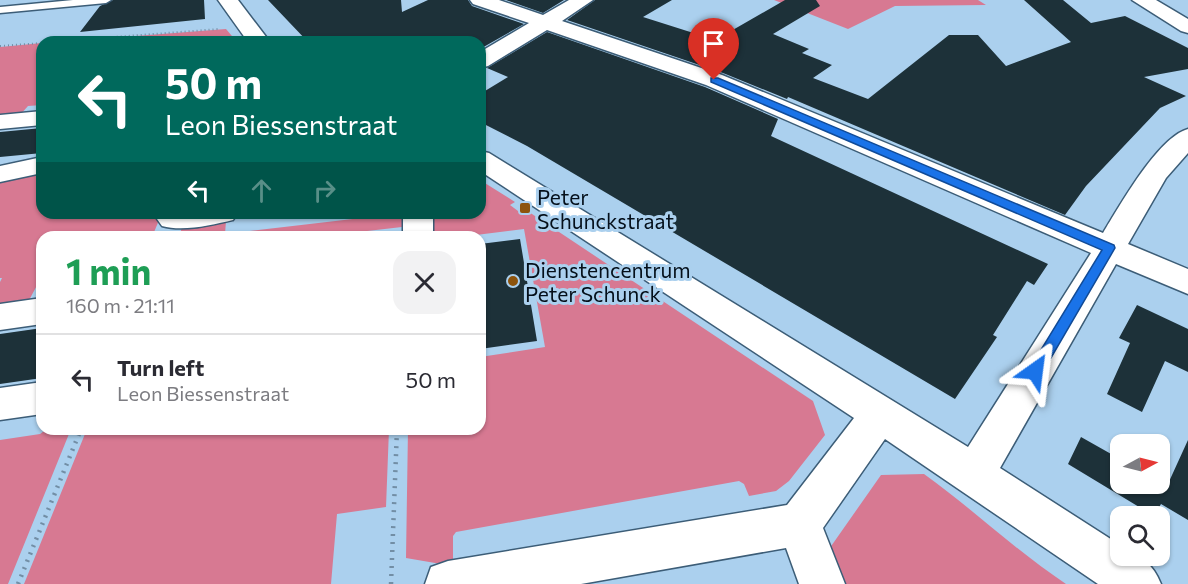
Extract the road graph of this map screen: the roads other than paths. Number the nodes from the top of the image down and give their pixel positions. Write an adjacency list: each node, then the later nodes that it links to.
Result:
1 (106, 0): 6 (lane)
2 (480, 0): 7 (street)
3 (583, 0): 7 (street)
4 (1142, 0): 8 (street)
5 (228, 1): 9 (street)
6 (0, 9)
7 (545, 22): 10 (street); 19 (street)
8 (1188, 27)
9 (253, 34)
10 (486, 57)
11 (36, 119): 12 (street)
12 (0, 122)
13 (1188, 137): 19 (street)
14 (486, 163): 25 (street)
15 (36, 166): 16 (street)
16 (0, 174)
17 (191, 219): 18 (street)
18 (170, 223)
19 (1109, 248): 20 (street); 26 (street)
20 (1188, 282)
21 (36, 312): 22 (street)
22 (0, 317)
23 (36, 399): 24 (street)
24 (0, 404)
25 (880, 415): 26 (street); 27 (street)
26 (974, 474): 30 (street)
27 (799, 524): 28 (street); 29 (street)
28 (448, 584)
29 (822, 584)
30 (1138, 584)

